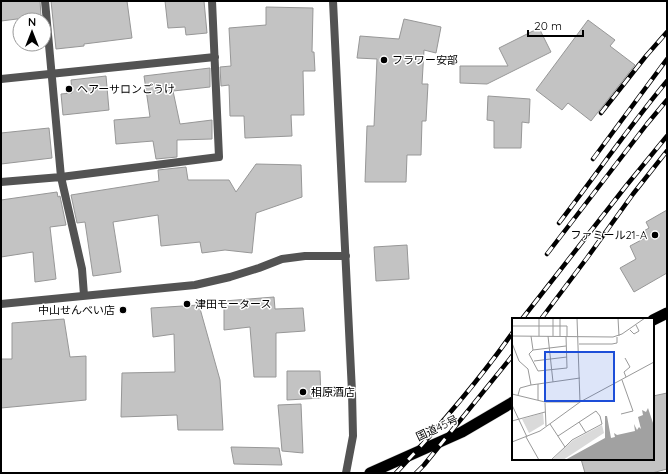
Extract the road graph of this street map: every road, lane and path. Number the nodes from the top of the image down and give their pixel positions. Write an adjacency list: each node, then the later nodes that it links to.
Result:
1 (45, 1): 5 (street)
2 (212, 1): 4 (street)
3 (333, 1): 9 (street)
4 (215, 57): 5 (street); 7 (street)
5 (52, 73): 6 (street); 7 (street)
6 (1, 80)
7 (62, 177): 8 (street); 10 (street)
8 (1, 182)
9 (346, 256): 10 (street); 15 (street)
10 (84, 295): 11 (street)
11 (1, 304)
12 (667, 313): 13 (highway)
13 (654, 320)
14 (512, 403): 16 (highway, 国道45号)
15 (346, 473)
16 (370, 473)

